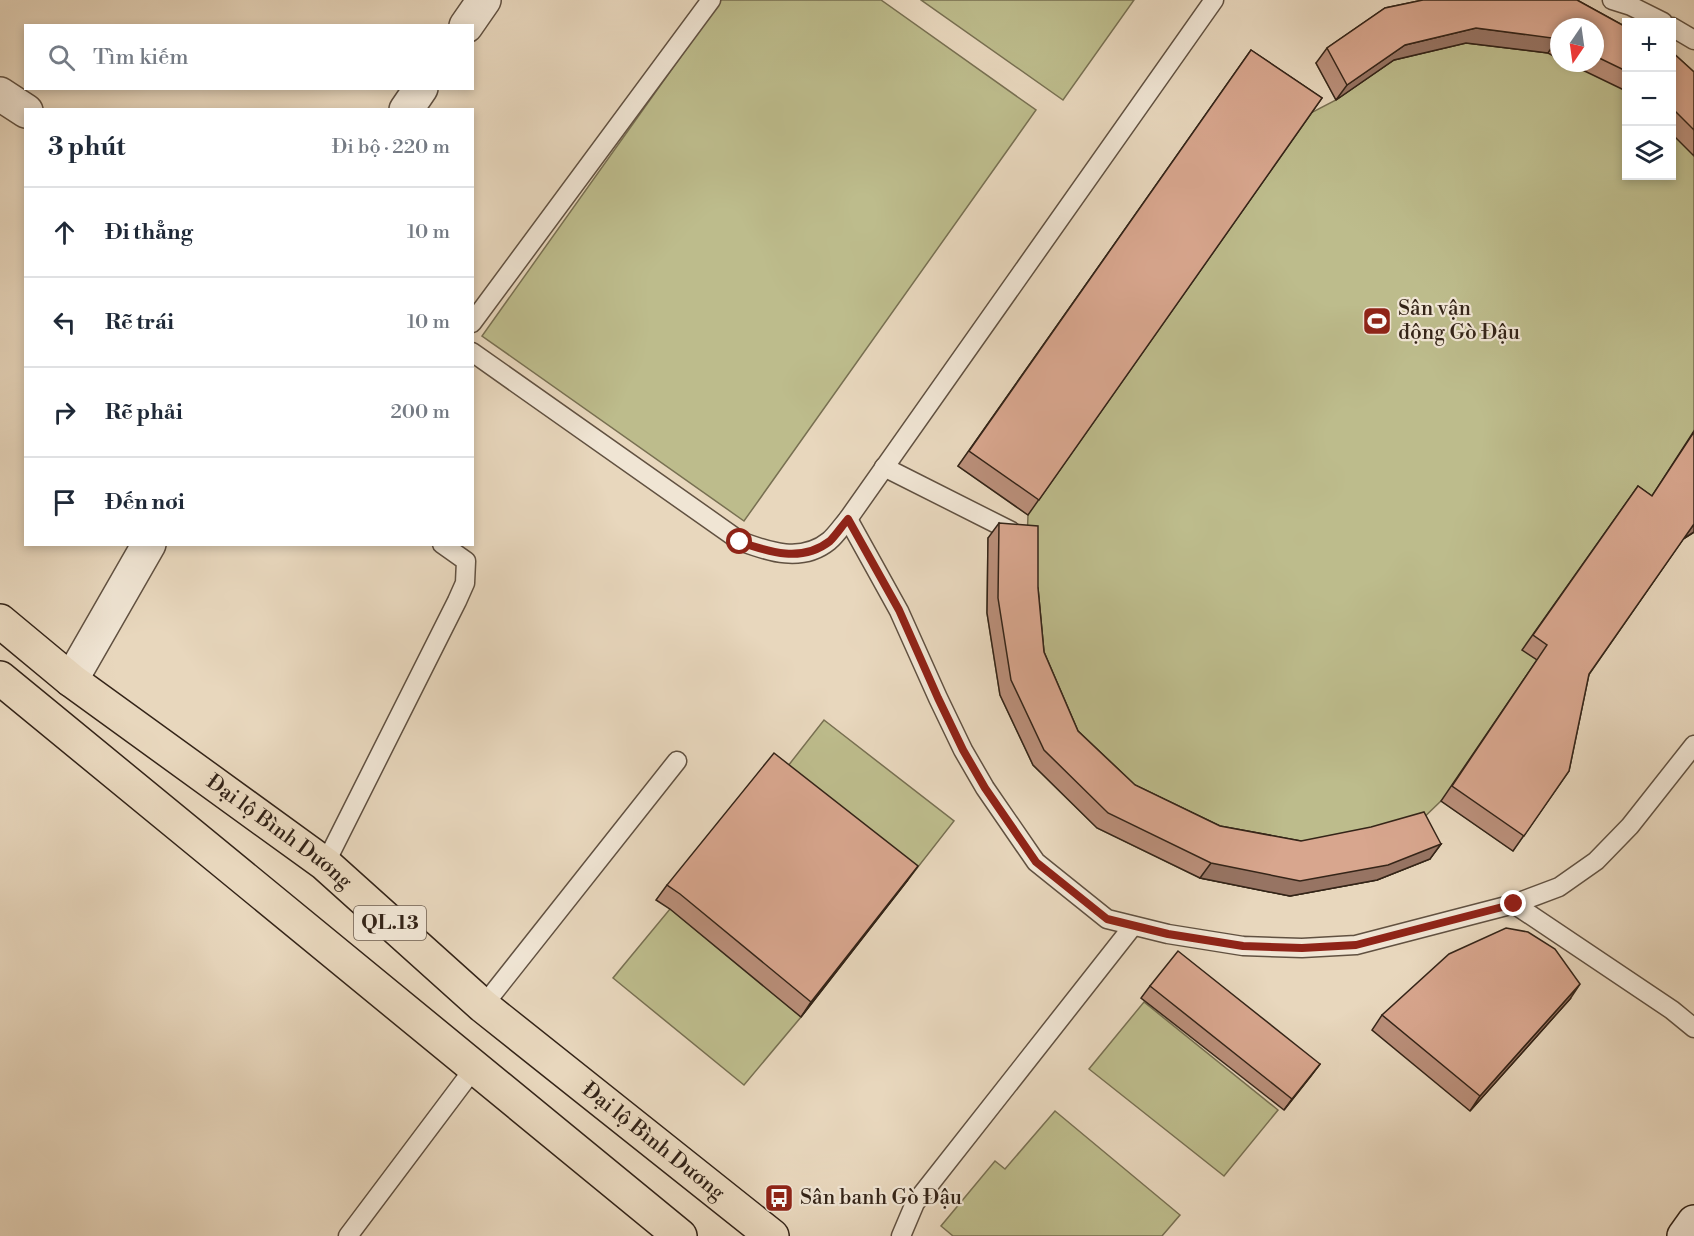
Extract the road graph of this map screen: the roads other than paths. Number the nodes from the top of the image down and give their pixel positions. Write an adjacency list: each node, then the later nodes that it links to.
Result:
1 (484, 0): 6 (street)
2 (711, 0): 13 (lane)
3 (1214, 0): 15 (lane)
4 (1612, 0): 5 (lane)
5 (1656, 18)
6 (467, 24)
7 (1676, 30): 8 (lane)
8 (1694, 40)
9 (420, 90): 11 (street)
10 (0, 94): 12 (street)
11 (407, 108)
12 (24, 110)
13 (474, 320)
14 (474, 353): 16 (lane)
15 (884, 467): 16 (lane); 17 (lane)
16 (848, 519): 27 (lane)
17 (1011, 531)
18 (148, 546): 22 (street)
19 (445, 546): 25 (lane)
20 (0, 621): 22 (highway, Đại lộ Bình Dương / QL.13)
21 (0, 678): 30 (highway, QL.13)
22 (72, 680): 25 (highway, Đại lộ Bình Dương / QL.13)
23 (1694, 745): 26 (lane)
24 (677, 761): 28 (lane)
25 (325, 864): 28 (highway, Đại lộ Bình Dương / QL.13)
26 (1514, 904): 27 (lane); 29 (lane)
27 (1133, 926): 35 (lane)
28 (483, 1006): 34 (highway, Đại lộ Bình Dương / QL.13)
29 (1694, 1028)
30 (475, 1067): 32 (lane); 33 (highway, QL.13)
31 (1694, 1222): 36 (street)
32 (348, 1236)
33 (680, 1236)
34 (772, 1236)
35 (901, 1236)
36 (1683, 1236)

